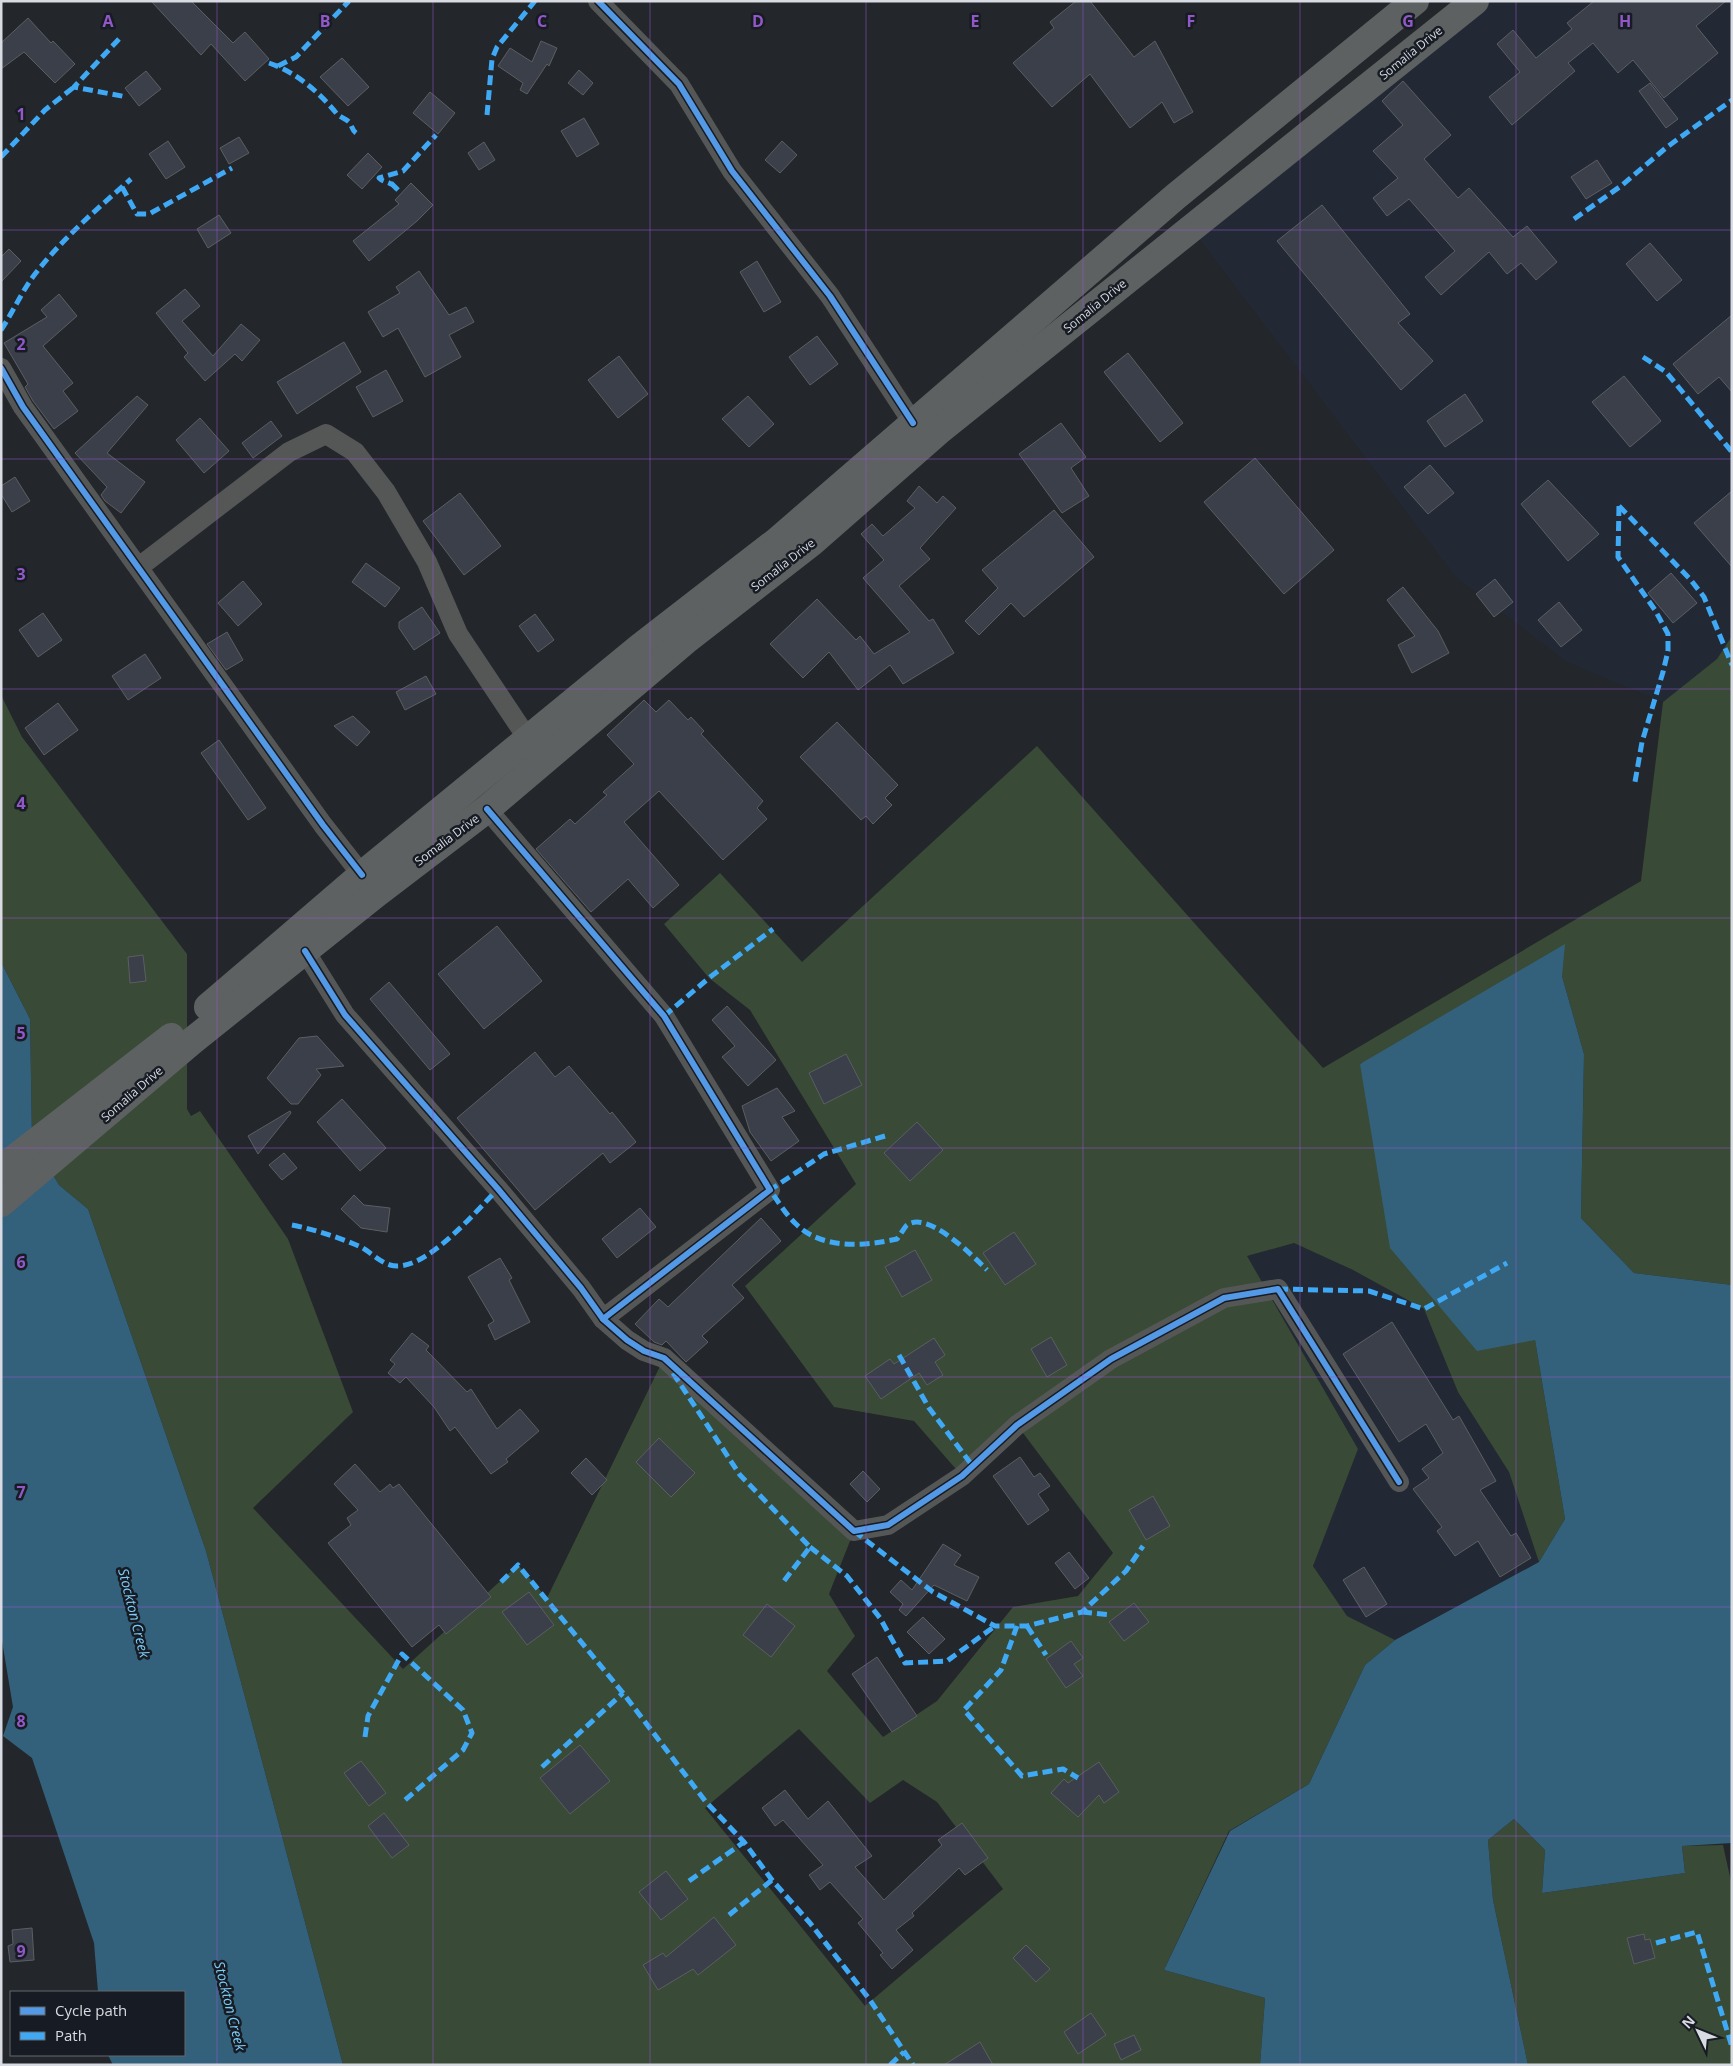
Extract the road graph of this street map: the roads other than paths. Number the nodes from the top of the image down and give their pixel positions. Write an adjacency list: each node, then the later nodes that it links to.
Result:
1 (598, 1): 5 (street)
2 (1415, 1): 5 (main road, Somalia Drive)
3 (1475, 1): 8 (main road, Somalia Drive)
4 (1, 368): 6 (street)
5 (913, 423): 7 (main road, Somalia Drive)
6 (139, 568): 7 (street); 9 (street)
7 (528, 739): 9 (main road, Somalia Drive)
8 (487, 809): 10 (main road, Somalia Drive); 14 (street)
9 (362, 875): 11 (main road, Somalia Drive)
10 (306, 951): 11 (main road, Somalia Drive); 14 (street)
11 (83, 1120): 12 (main road); 13 (main road)
12 (1, 1169)
13 (1, 1203)
14 (603, 1319): 15 (street)
15 (1399, 1482)

